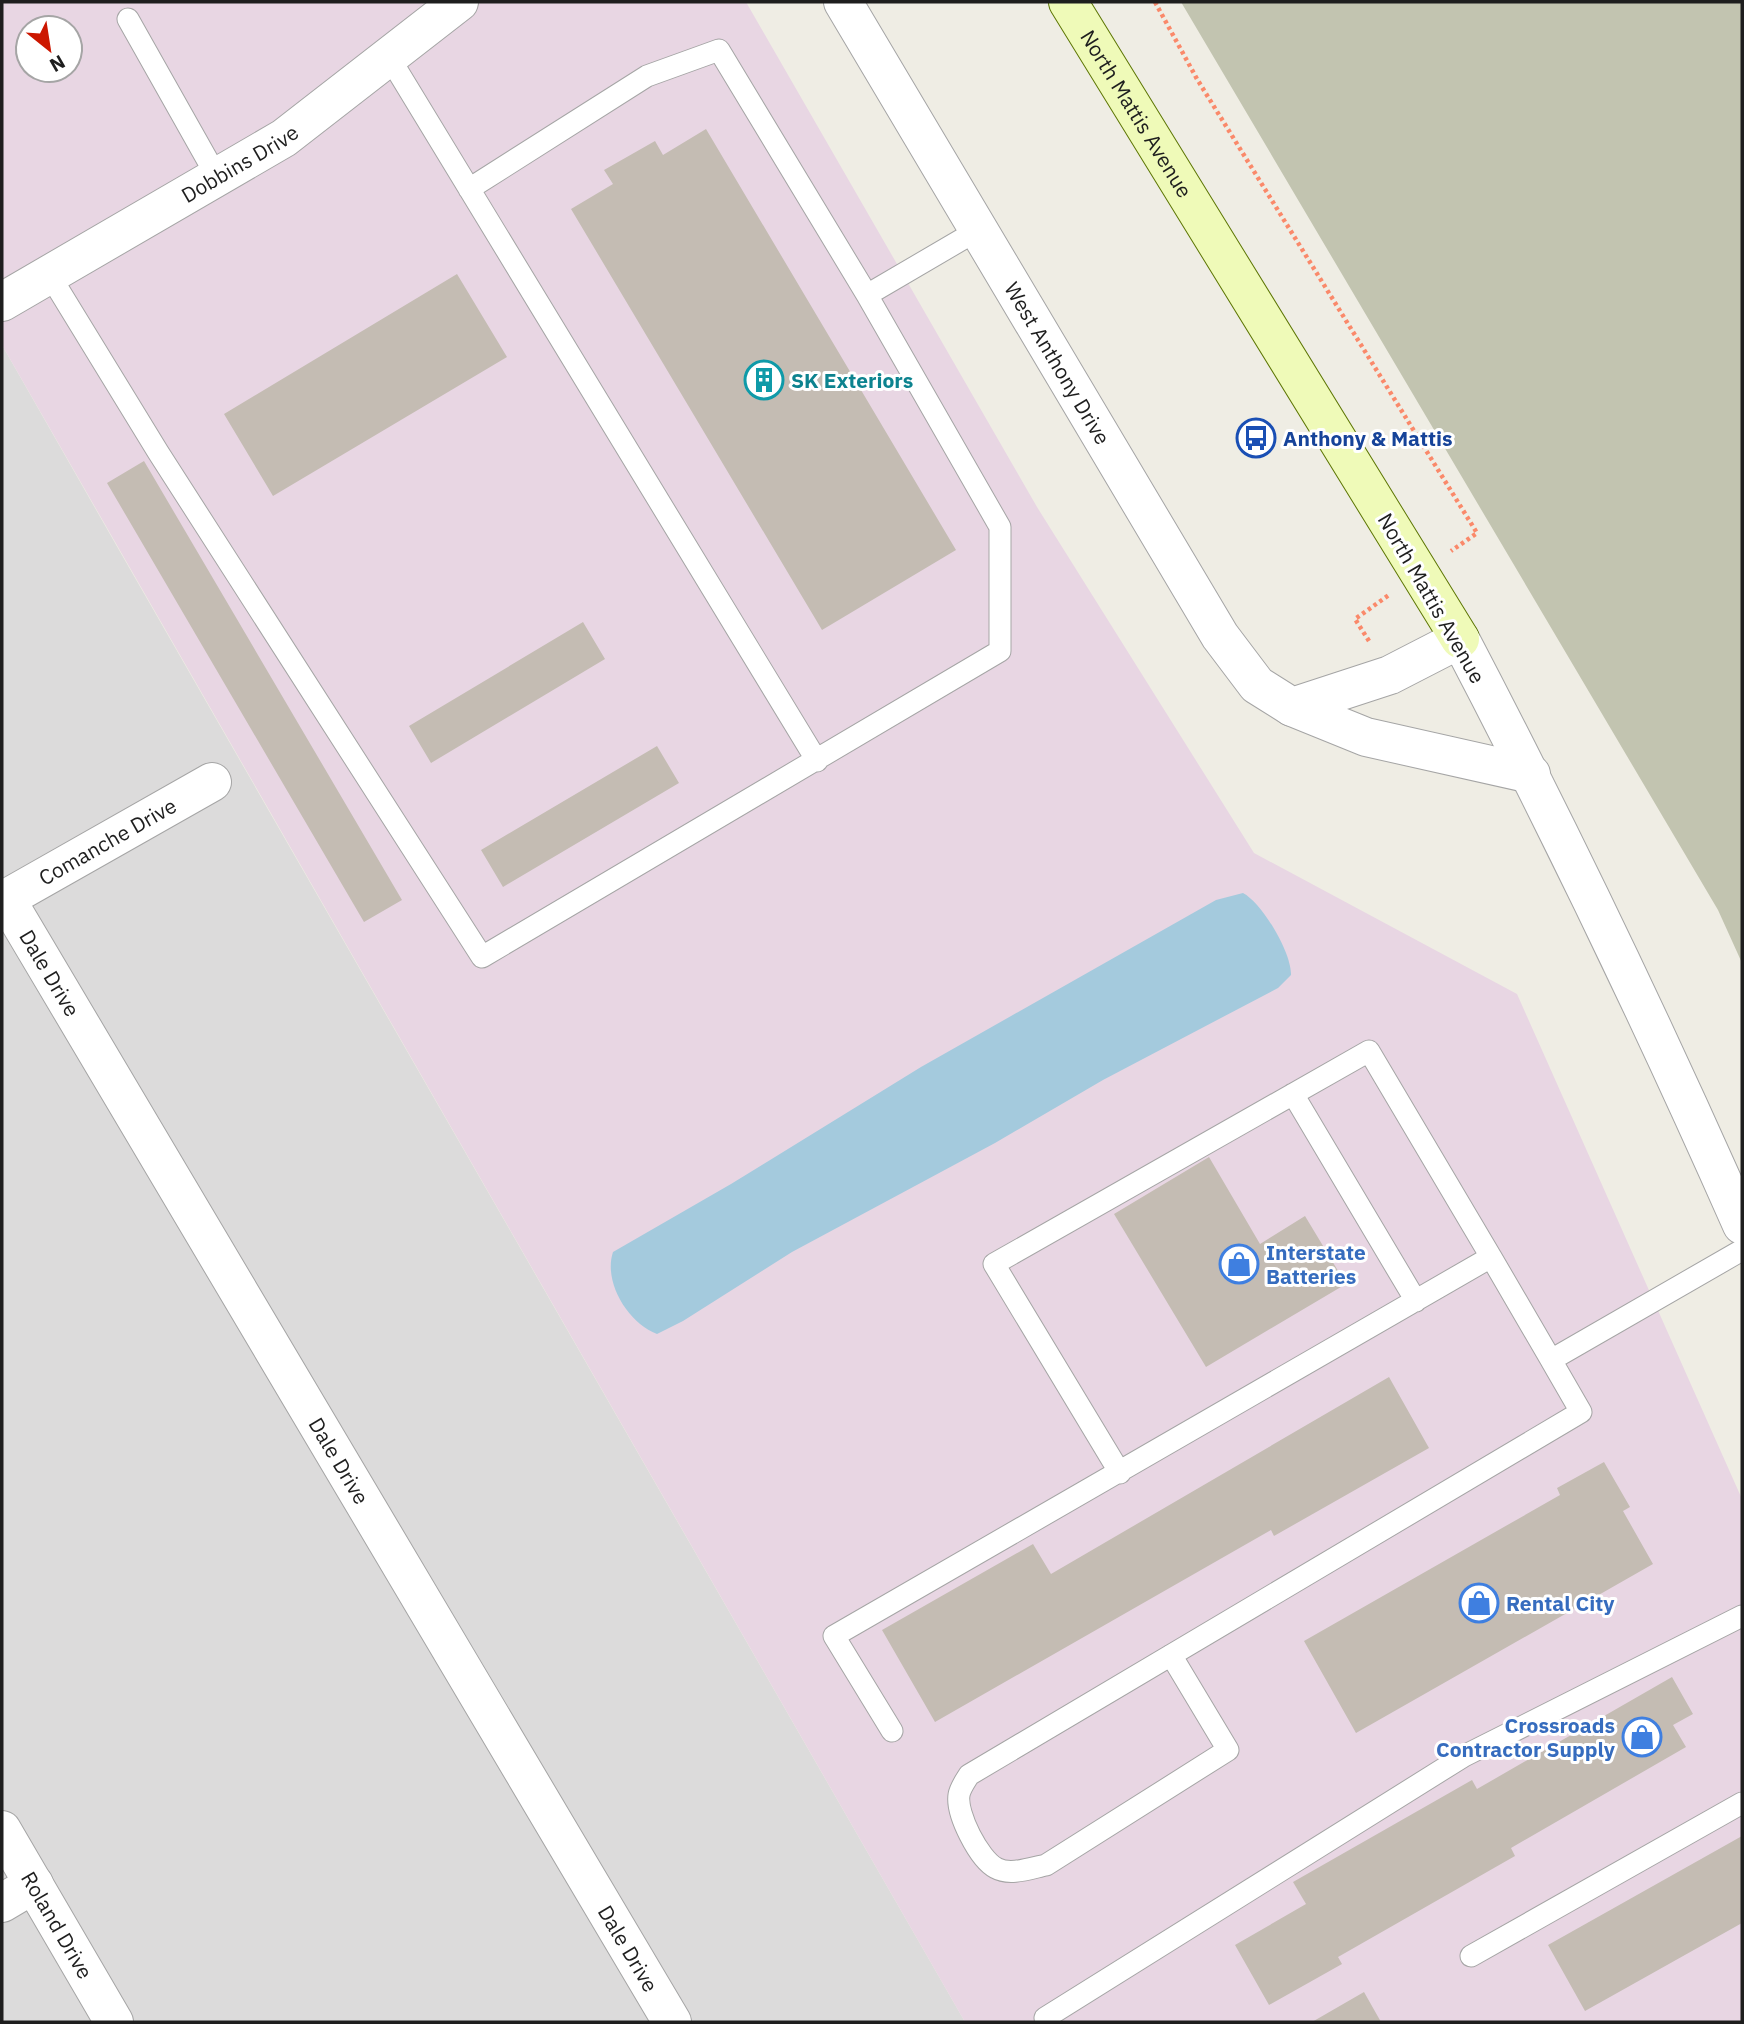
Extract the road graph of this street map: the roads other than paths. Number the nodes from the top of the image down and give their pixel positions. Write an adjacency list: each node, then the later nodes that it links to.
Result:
1 (459, 2): 5 (street, Dobbins Drive)
2 (843, 2): 8 (street, West Anthony Drive)
3 (1068, 2): 12 (main road, North Mattis Avenue)
4 (128, 19): 6 (lane)
5 (389, 57): 6 (street, Dobbins Drive); 7 (lane)
6 (217, 177): 9 (street, Dobbins Drive)
7 (469, 188): 10 (lane); 14 (lane)
8 (978, 230): 10 (lane); 13 (street, West Anthony Drive)
9 (49, 274): 11 (street, Dobbins Drive); 14 (lane)
10 (867, 295): 14 (lane)
11 (2, 302)
12 (1460, 639): 13 (street); 15 (street, North Mattis Avenue)
13 (1292, 707): 15 (street, West Anthony Drive)
14 (817, 761)
15 (1531, 774): 19 (street, North Mattis Avenue)
16 (212, 782): 17 (street, Comanche Drive)
17 (4, 900): 34 (street, Dale Drive)
18 (1293, 1094): 21 (lane); 22 (lane); 24 (lane)
19 (1742, 1225)
20 (1742, 1250): 23 (lane)
21 (1491, 1257): 22 (lane); 23 (lane)
22 (1416, 1301): 24 (lane)
23 (1551, 1360): 26 (lane)
24 (1120, 1473): 27 (lane)
25 (1742, 1616): 32 (lane)
26 (1171, 1655): 26 (lane)
27 (892, 1731)
28 (1742, 1803): 31 (lane)
29 (2, 1830): 30 (street, Roland Drive)
30 (18, 1894): 33 (street, Roland Drive)
31 (1471, 1956)
32 (1045, 2018)
33 (114, 2022)
34 (672, 2022)

